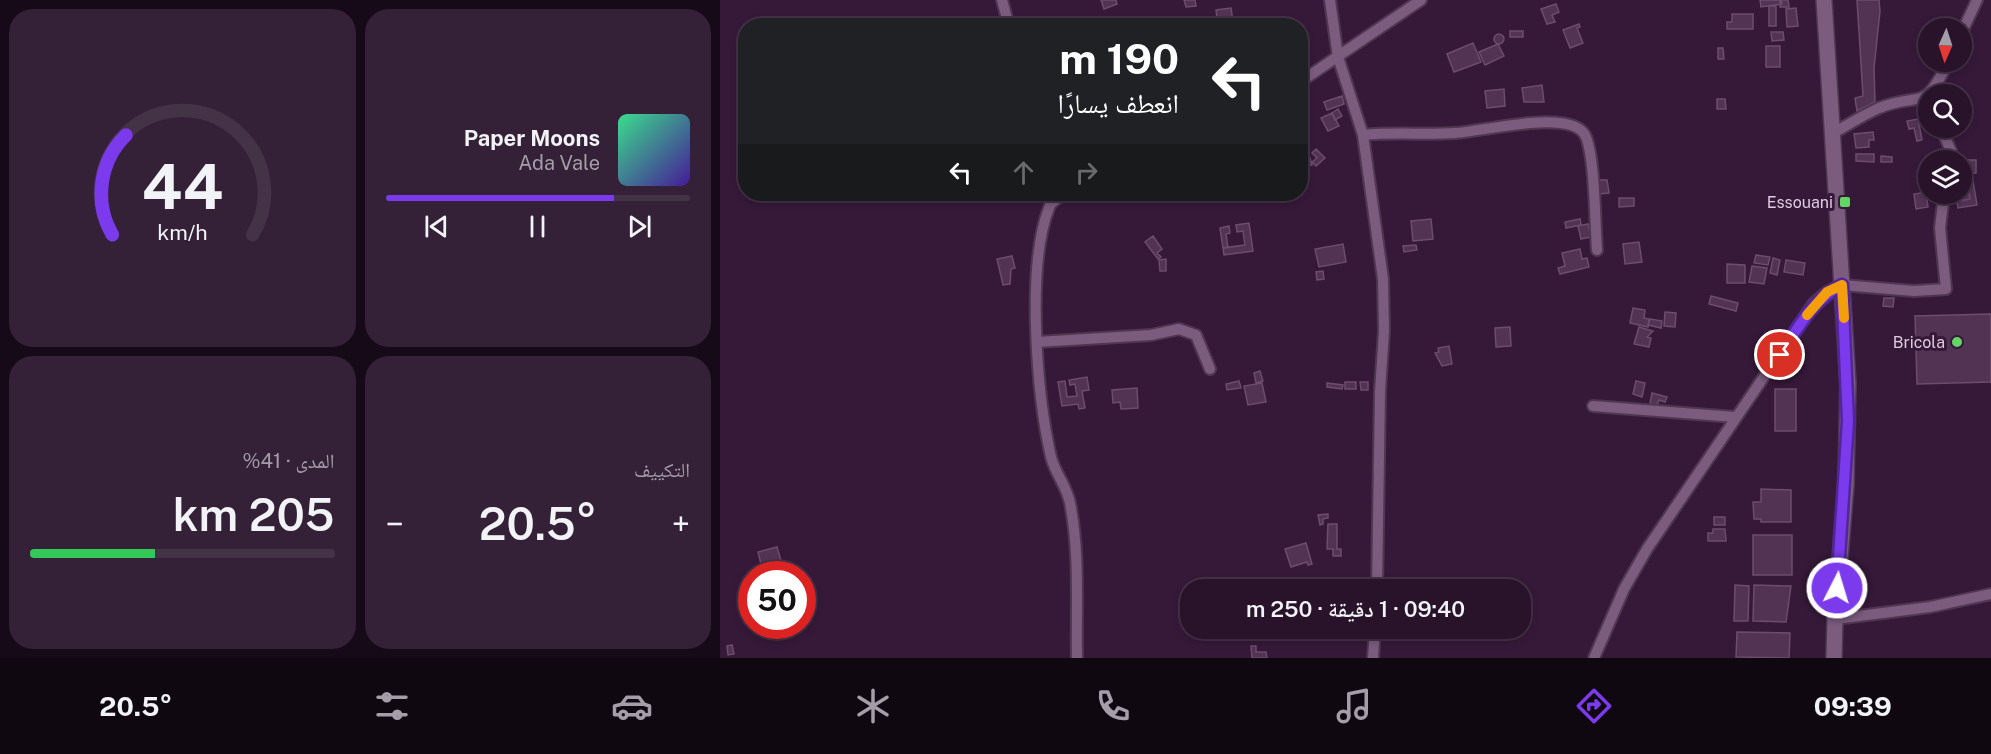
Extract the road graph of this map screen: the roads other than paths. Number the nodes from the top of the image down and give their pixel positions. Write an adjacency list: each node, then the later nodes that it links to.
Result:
1 (1002, 0): 6 (street)
2 (1330, 0): 8 (street)
3 (1421, 0): 8 (street)
4 (1824, 0): 11 (main road)
5 (1977, 0): 7 (street)
6 (1008, 18)
7 (1969, 18)
8 (1338, 57): 9 (street); 12 (street)
9 (1308, 77)
10 (1918, 101): 11 (street)
11 (1833, 133): 16 (main road)
12 (1363, 135): 15 (street); 21 (street)
13 (1056, 201): 17 (street)
14 (1943, 204): 16 (street)
15 (1597, 250)
16 (1842, 285): 20 (street); 23 (main road)
17 (1037, 342): 18 (street); 25 (street)
18 (1210, 369)
19 (1593, 406): 20 (street)
20 (1735, 417): 27 (street)
21 (1377, 579)
22 (1991, 594): 23 (street)
23 (1834, 619): 28 (main road)
24 (1374, 639): 26 (street)
25 (1077, 658)
26 (1373, 658)
27 (1594, 658)
28 (1834, 658)

